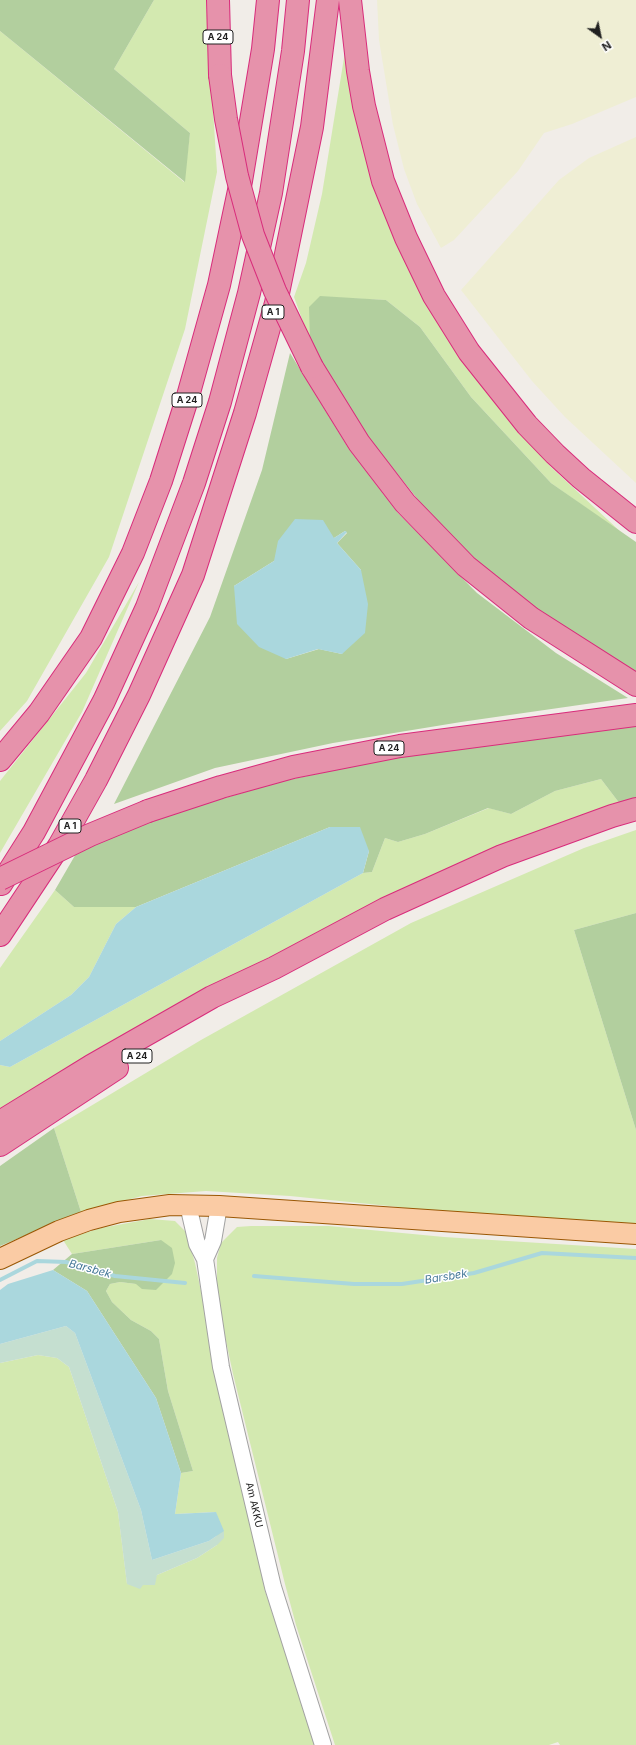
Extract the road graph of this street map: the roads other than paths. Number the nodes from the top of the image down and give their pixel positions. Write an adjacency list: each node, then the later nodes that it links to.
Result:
1 (218, 0): 7 (highway, A 24, bridge)
2 (268, 0): 9 (highway, A 24)
3 (298, 0): 12 (highway)
4 (328, 0): 13 (highway, A 1)
5 (350, 0): 6 (highway)
6 (636, 522)
7 (636, 685)
8 (636, 715): 11 (highway, A 24, bridge)
9 (0, 760)
10 (636, 809): 14 (highway, A 24)
11 (0, 879)
12 (0, 885)
13 (0, 935)
14 (274, 968): 15 (highway, A 24); 16 (highway, A 24)
15 (0, 1122)
16 (0, 1145)
17 (188, 1205): 18 (main road); 20 (main road); 21 (street, Am AKKU)
18 (219, 1206): 19 (main road); 21 (street)
19 (636, 1234)
20 (0, 1259)
21 (205, 1259): 22 (street, Am AKKU)
22 (323, 1745)

